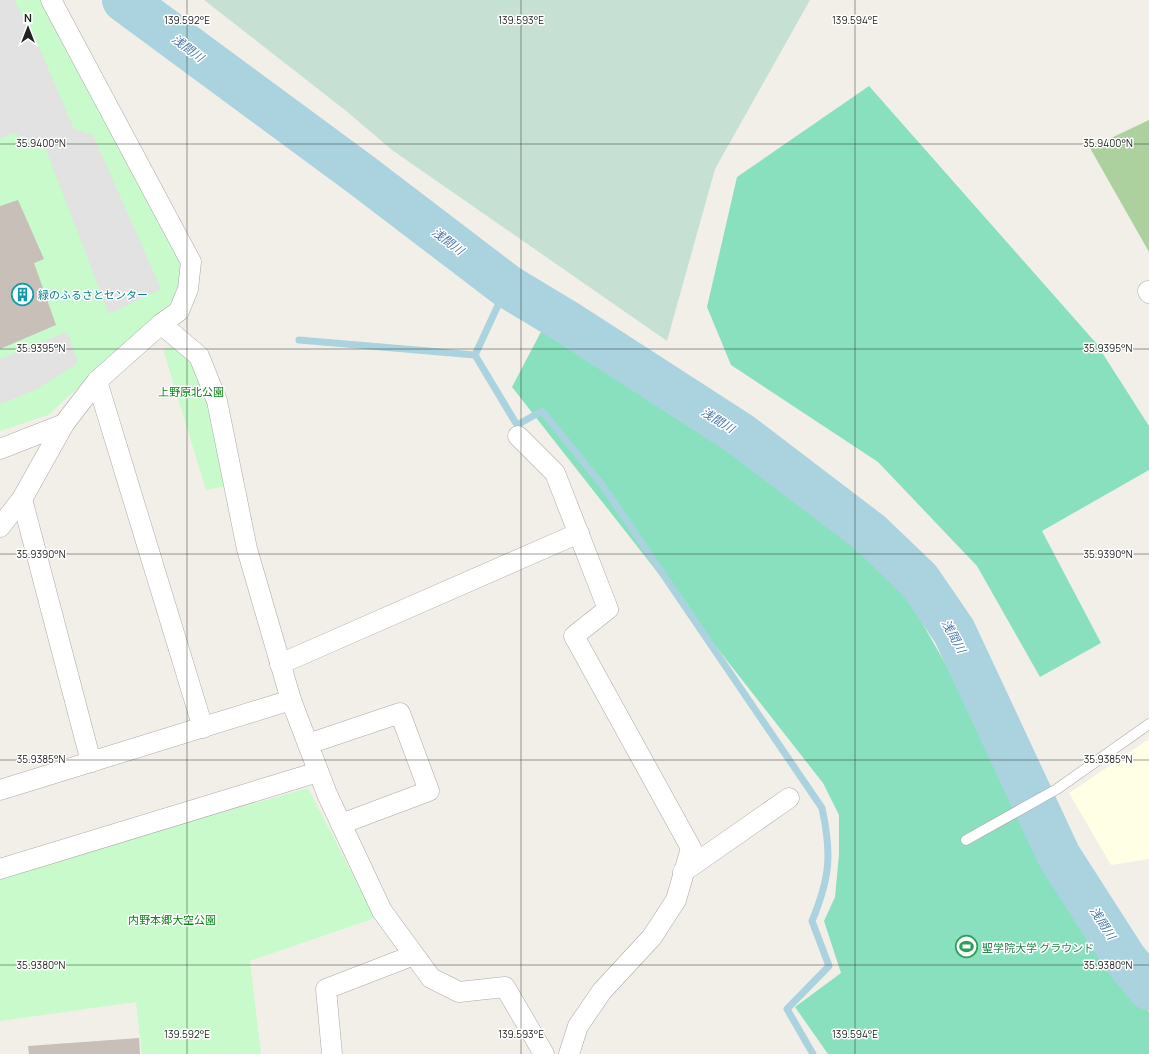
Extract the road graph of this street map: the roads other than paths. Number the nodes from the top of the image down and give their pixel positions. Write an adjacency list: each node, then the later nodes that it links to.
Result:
1 (51, 0): 2 (street)
2 (161, 324): 3 (street); 10 (street)
3 (97, 381): 4 (street); 13 (street)
4 (64, 424): 6 (street); 7 (street)
5 (518, 436): 9 (street)
6 (0, 449)
7 (22, 498): 8 (street); 15 (street)
8 (0, 527)
9 (579, 533): 10 (street); 22 (street)
10 (280, 664): 11 (street)
11 (291, 700): 13 (street); 14 (street)
12 (1149, 724): 20 (lane)
13 (202, 728): 15 (street)
14 (308, 744): 16 (street); 19 (street)
15 (91, 762): 17 (street)
16 (318, 772): 19 (street); 21 (street)
17 (0, 790)
18 (789, 798): 22 (street)
19 (341, 824): 23 (street)
20 (966, 840)
21 (0, 869)
22 (683, 872): 26 (street)
23 (414, 955): 24 (street); 25 (street)
24 (332, 1054)
25 (544, 1054)
26 (569, 1054)

